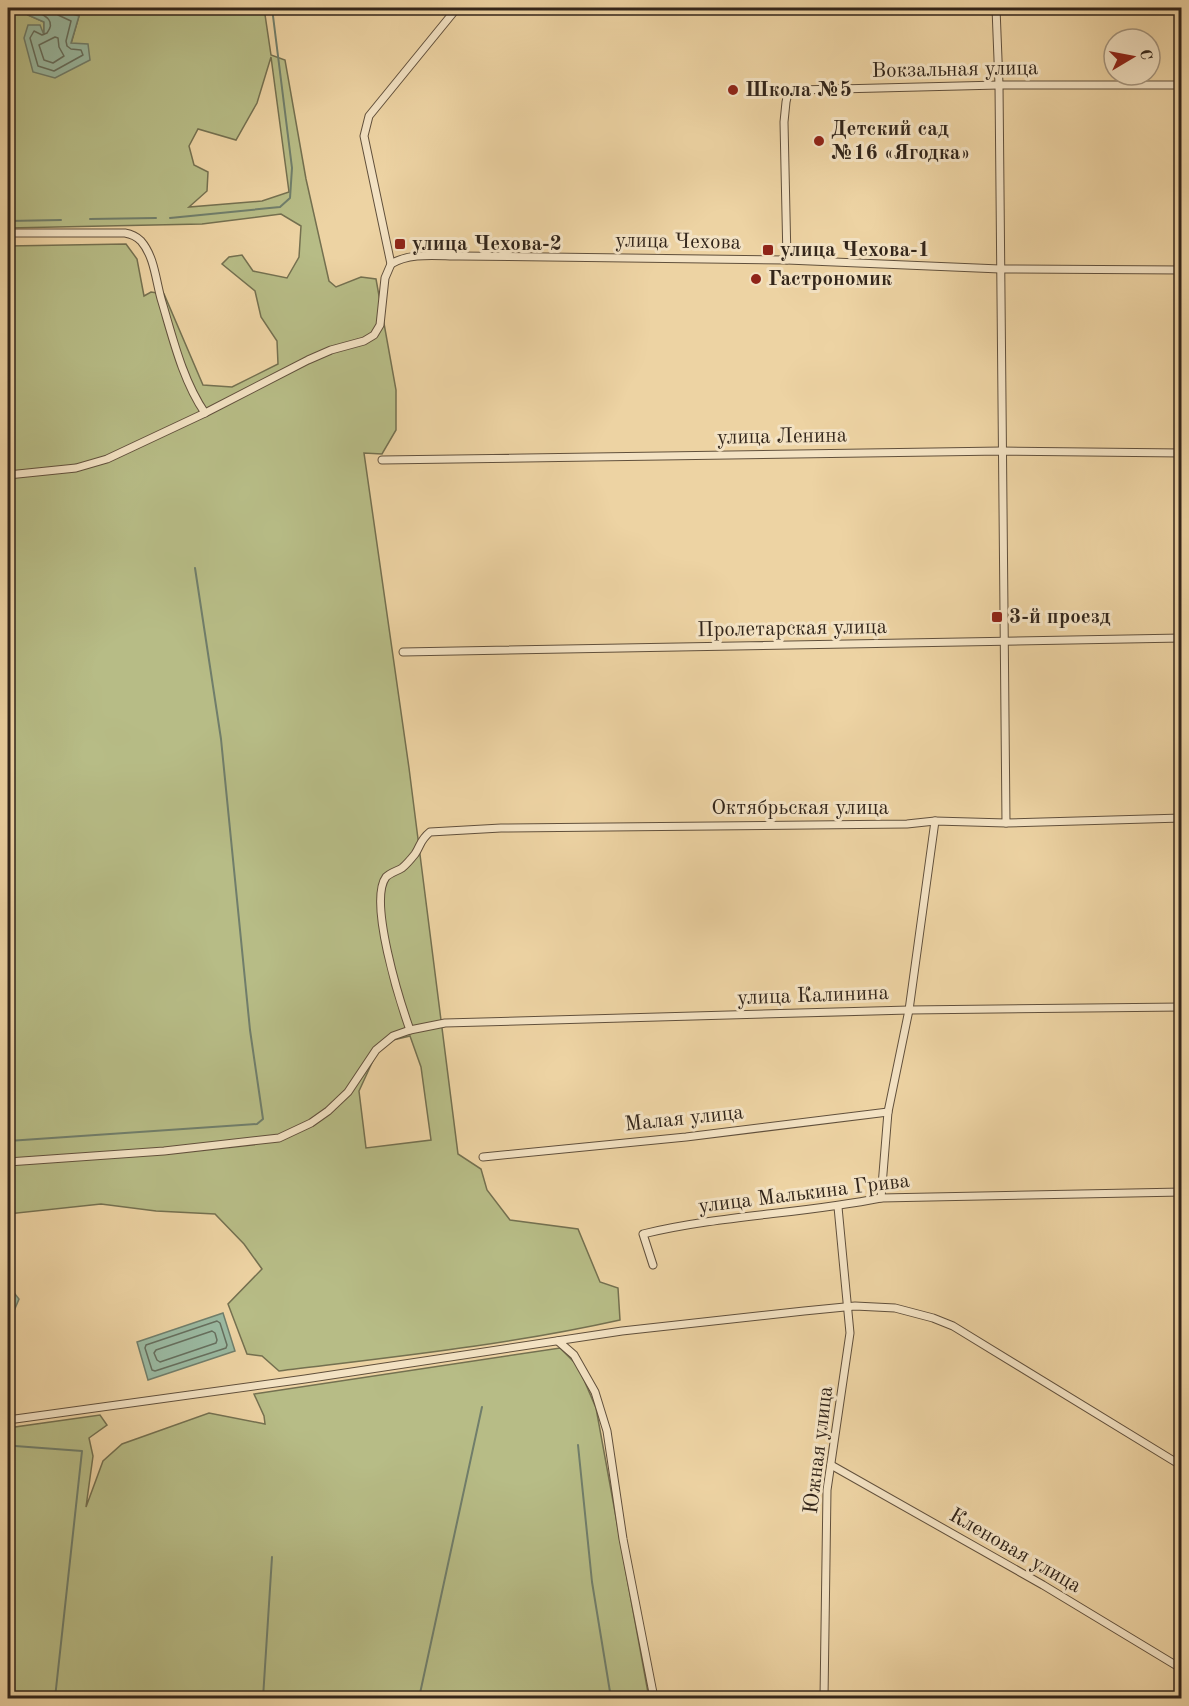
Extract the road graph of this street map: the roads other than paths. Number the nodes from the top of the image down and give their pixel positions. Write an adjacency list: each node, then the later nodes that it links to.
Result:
1 (457, 8): 7 (street)
2 (996, 8): 3 (street)
3 (999, 85): 4 (street, Вокзальная улица); 6 (street, Вокзальная улица); 8 (street)
4 (1182, 85)
5 (8, 232): 10 (street)
6 (787, 260): 7 (street, улица Чехова); 8 (street, улица Чехова)
7 (391, 264): 10 (street)
8 (1000, 268): 9 (street, улица Чехова); 11 (street)
9 (1182, 270)
10 (205, 413): 14 (street)
11 (1002, 451): 12 (street, улица Ленина); 13 (street, улица Ленина); 16 (street)
12 (1182, 453)
13 (382, 459)
14 (8, 475)
15 (1182, 638): 16 (street, Пролетарская улица)
16 (1004, 642): 17 (street, Пролетарская улица); 20 (street)
17 (403, 652)
18 (1182, 818): 20 (street, Октябрьская улица)
19 (935, 821): 20 (street, Октябрьская улица); 22 (street); 23 (street, Октябрьская улица)
20 (1006, 823)
21 (1182, 1007): 22 (street, улица Калинина)
22 (909, 1010): 23 (street, улица Калинина); 24 (street)
23 (410, 1030): 26 (street, улица Калинина)
24 (888, 1112): 25 (street, Малая улица); 28 (street)
25 (483, 1157)
26 (8, 1162)
27 (1182, 1192): 28 (street, улица Малькина Грива)
28 (881, 1198): 29 (street, улица Малькина Грива)
29 (838, 1207): 30 (street, улица Малькина Грива); 31 (street, Южная улица)
30 (654, 1265)
31 (848, 1306): 32 (street); 34 (street, Южная улица); 35 (street)
32 (558, 1341): 33 (street); 37 (street)
33 (8, 1420)
34 (831, 1465): 36 (street, Кленовая улица); 38 (street, Южная улица)
35 (1182, 1467)
36 (1182, 1669)
37 (654, 1698)
38 (824, 1698)

